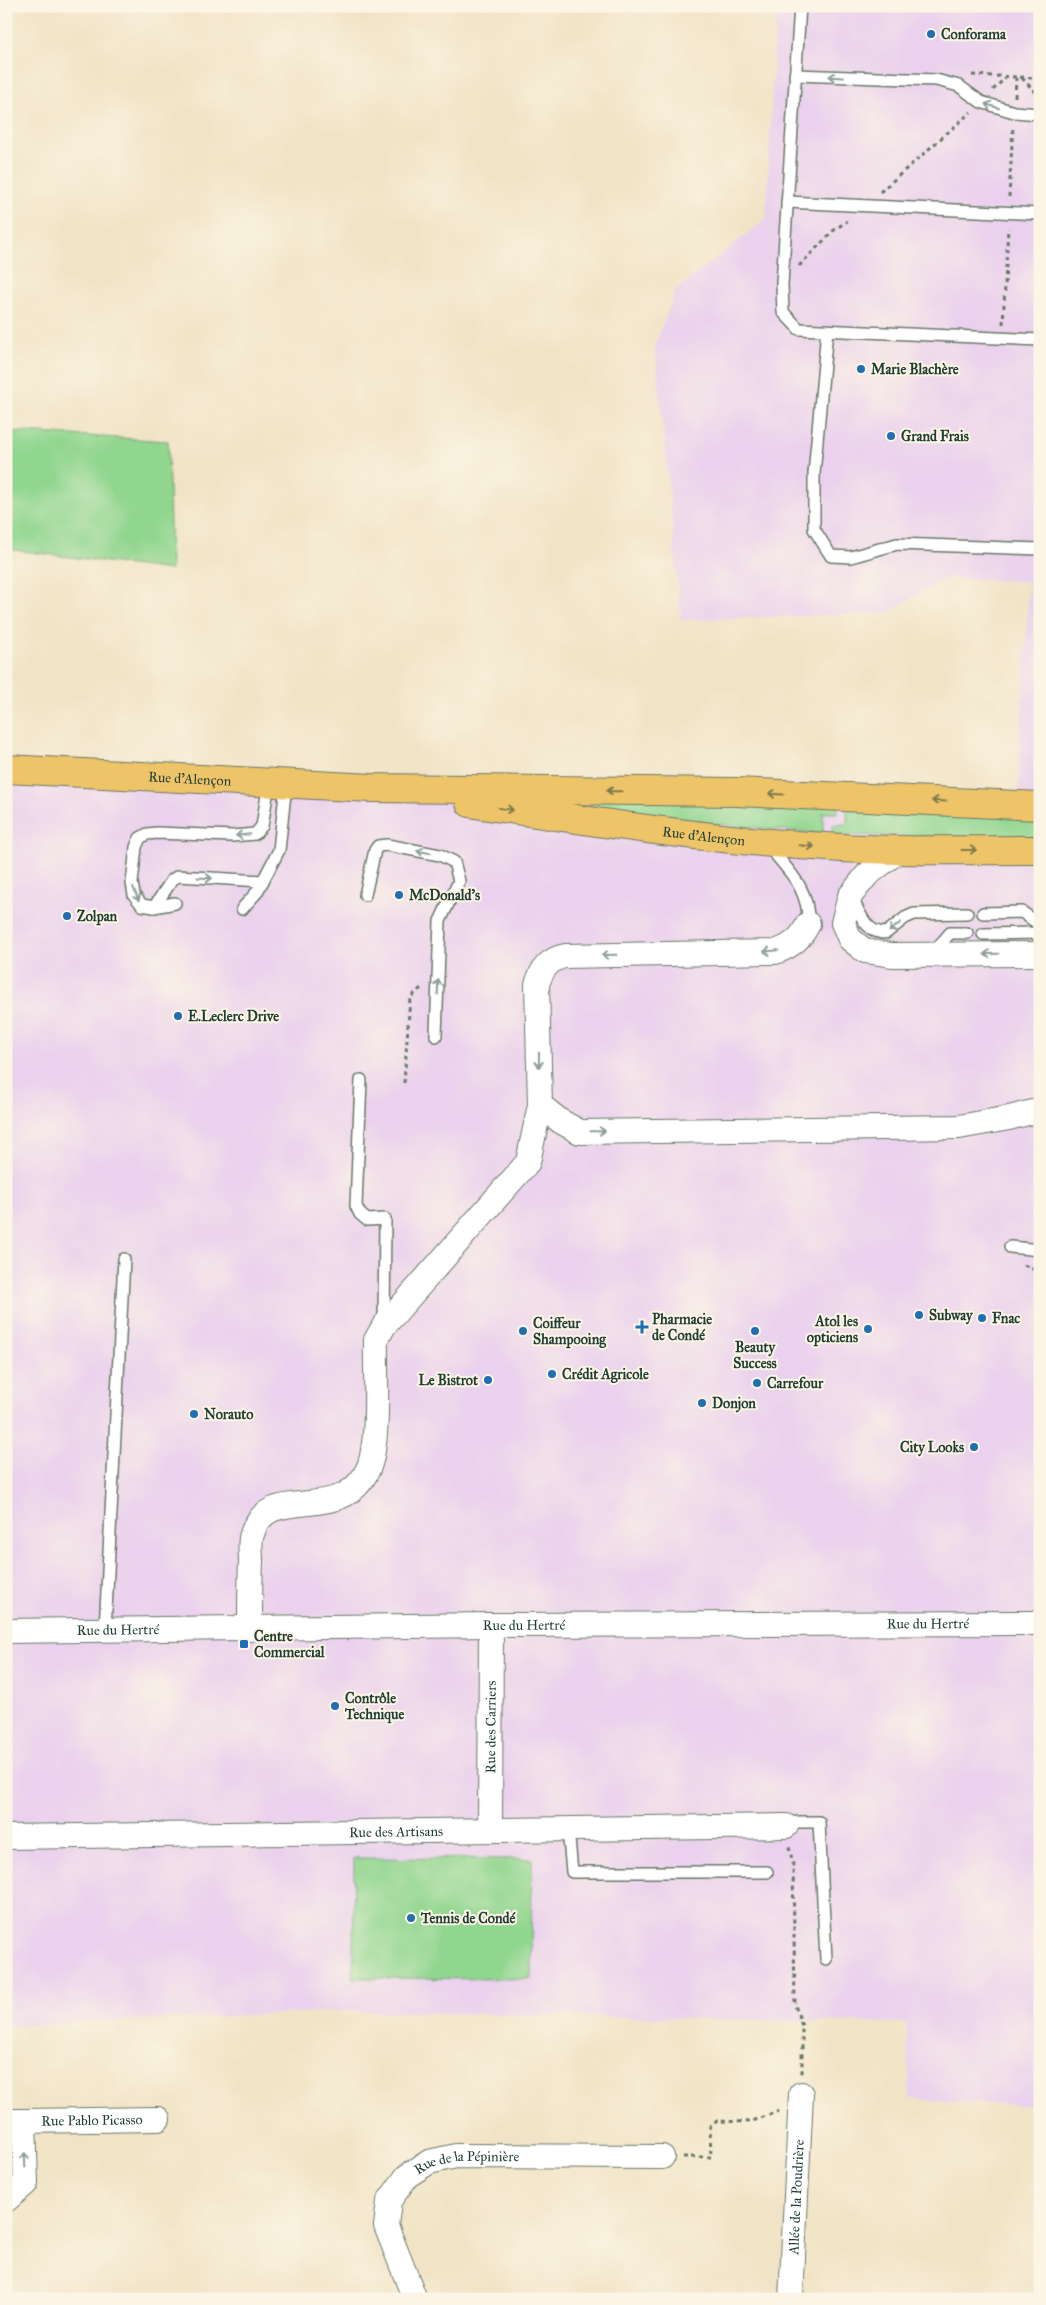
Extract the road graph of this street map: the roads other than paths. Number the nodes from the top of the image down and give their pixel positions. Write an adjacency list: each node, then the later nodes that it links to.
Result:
1 (800, 6): 2 (lane)
2 (795, 76): 3 (lane, one-way to 2); 4 (lane)
3 (1040, 114)
4 (787, 202): 5 (lane); 6 (lane)
5 (1040, 214)
6 (827, 330): 7 (lane); 8 (lane)
7 (1040, 340)
8 (1040, 549)
9 (6, 769): 10 (main road, Rue d'Alençon)
10 (277, 783): 11 (main road, Rue d'Alençon); 16 (lane); 20 (lane, one-way to 20)
11 (372, 788): 12 (main road, Rue d'Alençon, one-way to 11); 13 (main road, Rue d'Alençon, one-way to 13)
12 (1040, 806)
13 (765, 842): 14 (main road, Rue d'Alençon, one-way to 14); 24 (lane)
14 (899, 850): 15 (main road, Rue d'Alençon, one-way to 15); 18 (street)
15 (1040, 850)
16 (263, 881): 20 (lane, one-way to 16); 21 (lane)
17 (365, 895): 31 (lane, one-way to 17)
18 (850, 896): 23 (lane, one-way to 18); 30 (street)
19 (175, 903): 20 (lane)
20 (154, 907)
21 (242, 909)
22 (984, 912): 25 (lane)
23 (967, 913)
24 (808, 924): 33 (street, one-way to 33)
25 (1040, 925)
26 (967, 933): 30 (lane)
27 (1040, 933): 28 (lane)
28 (983, 934)
29 (1040, 954): 30 (street, one-way to 30)
30 (931, 955)
31 (436, 1036)
32 (361, 1080): 38 (lane)
33 (540, 1106): 34 (street, one-way to 34); 38 (street)
34 (1040, 1110)
35 (1010, 1247): 36 (lane)
36 (1040, 1250)
37 (124, 1258): 42 (lane)
38 (384, 1326): 41 (street)
39 (1040, 1622): 40 (street, Rue du Hertré)
40 (492, 1625): 41 (street, Rue du Hertré); 46 (street, Rue des Carriers)
41 (250, 1629): 42 (street, Rue du Hertré)
42 (105, 1630): 43 (street, Rue du Hertré)
43 (6, 1631)
44 (786, 1826): 45 (street, Rue des Artisans); 49 (lane)
45 (568, 1828): 46 (street, Rue des Artisans); 48 (lane)
46 (490, 1829): 47 (street, Rue des Artisans)
47 (6, 1837)
48 (767, 1872)
49 (826, 1959)
50 (801, 2098): 56 (street, Allée de la Poudrière)
51 (158, 2119): 52 (street, Rue Pablo Picasso)
52 (15, 2121): 54 (street, Rue Pablo Picasso, one-way to 52)
53 (662, 2157): 55 (street, Rue de la Pépinière)
54 (6, 2200)
55 (415, 2299)
56 (791, 2299)

